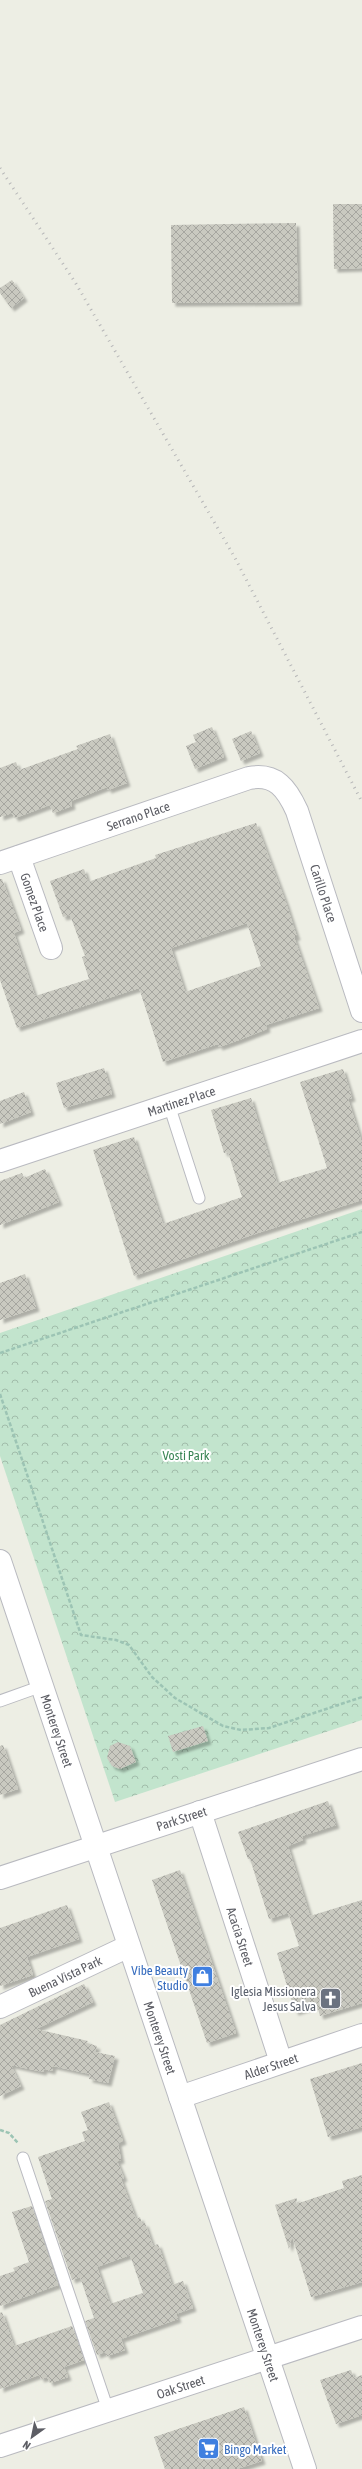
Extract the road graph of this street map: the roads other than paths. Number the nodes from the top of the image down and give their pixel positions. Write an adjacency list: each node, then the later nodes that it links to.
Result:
1 (276, 781): 2 (street, Serrano Place); 4 (street, Carillo Place)
2 (9, 860): 3 (street, Gomez Place)
3 (51, 948)
4 (362, 1011)
5 (362, 1041): 6 (street, Martinez Place)
6 (169, 1105): 7 (street, Martinez Place); 8 (lane)
7 (0, 1161)
8 (199, 1198)
9 (0, 1561): 10 (street, Monterey Street)
10 (42, 1686): 11 (lane); 14 (street, Monterey Street)
11 (0, 1701)
12 (362, 1759): 13 (street, Park Street)
13 (200, 1812): 14 (street, Park Street); 19 (street, Acacia Street)
14 (95, 1848): 15 (street, Park Street); 16 (street, Monterey Street)
15 (0, 1878)
16 (129, 1946): 17 (street, Buena Vista Park); 20 (street, Monterey Street)
17 (0, 2007)
18 (362, 2034): 19 (street, Alder Street)
19 (281, 2062): 20 (street, Alder Street)
20 (180, 2097): 23 (street, Monterey Street)
21 (24, 2158): 24 (lane)
22 (362, 2328): 23 (street, Oak Street)
23 (268, 2359): 24 (street, Oak Street); 26 (street, Monterey Street)
24 (108, 2410): 25 (street, Oak Street)
25 (0, 2446)
26 (305, 2469)

